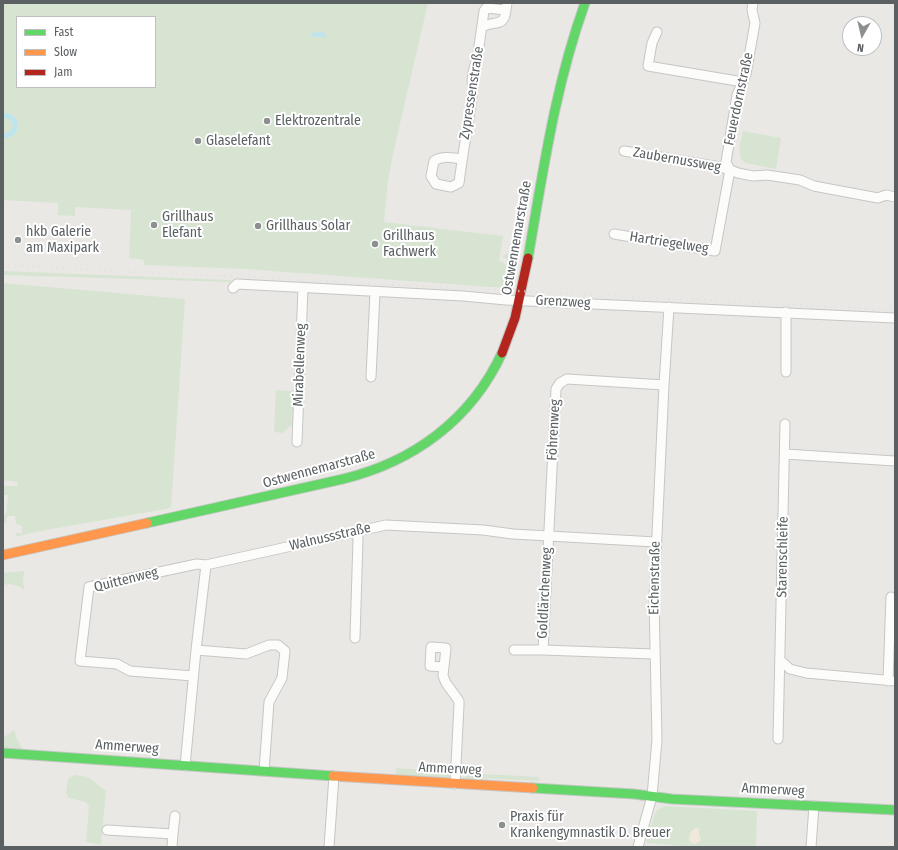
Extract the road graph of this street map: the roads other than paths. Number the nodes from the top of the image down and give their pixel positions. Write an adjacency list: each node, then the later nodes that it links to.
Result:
1 (585, 3): 15 (street, Ostwennemarstraße)
2 (753, 3): 6 (street, Feuerdornstraße)
3 (507, 6): 4 (street, Zypressenstraße); 4 (street, Zypressenstraße)
4 (482, 27): 8 (street, Zypressenstraße)
5 (657, 32): 6 (street)
6 (743, 82): 9 (street, Feuerdornstraße)
7 (624, 151): 9 (street, Zaubernussweg)
8 (462, 159)
9 (730, 170): 10 (street); 11 (street, Hartriegelweg)
10 (895, 197)
11 (614, 234)
12 (233, 288): 13 (street, Grenzweg)
13 (303, 288): 14 (street, Grenzweg); 23 (street, Mirabellenweg)
14 (375, 292): 15 (street, Grenzweg); 20 (street)
15 (520, 300): 16 (street, Grenzweg); 29 (street, Ostwennemarstraße)
16 (670, 307): 17 (street, Grenzweg); 21 (street, Eichenstraße)
17 (786, 312): 18 (street, Grenzweg); 19 (street)
18 (895, 318)
19 (786, 372)
20 (371, 377)
21 (664, 385): 27 (street, Föhrenweg); 28 (street, Eichenstraße)
22 (785, 424): 24 (street, Starenschleife)
23 (297, 442)
24 (785, 454): 25 (street); 37 (street, Starenschleife)
25 (895, 461)
26 (357, 531): 27 (street, Walnussstraße); 30 (street, Walnussstraße); 32 (street)
27 (548, 536): 28 (street, Walnussstraße); 35 (street, Goldlärchenweg)
28 (656, 542): 36 (street, Eichenstraße)
29 (3, 555)
30 (206, 565): 33 (street); 39 (street, Quittenweg)
31 (891, 596): 40 (street)
32 (354, 638)
33 (196, 650): 39 (street); 44 (street)
34 (514, 650): 35 (street, Goldlärchenweg)
35 (543, 650): 36 (street, Goldlärchenweg)
36 (654, 654): 47 (street, Eichenstraße)
37 (780, 660): 40 (street); 41 (street, Starenschleife)
38 (444, 668): 46 (street)
39 (193, 676): 43 (street)
40 (892, 681)
41 (778, 740)
42 (3, 753): 43 (street, Ammerweg)
43 (185, 766): 44 (street, Ammerweg)
44 (264, 771): 45 (street, Ammerweg)
45 (334, 776): 46 (street, Ammerweg); 54 (street)
46 (455, 784): 47 (street, Ammerweg)
47 (652, 796): 48 (street, Ammerweg); 55 (street, Eichenstraße)
48 (814, 806): 49 (street, Ammerweg); 56 (street)
49 (895, 810)
50 (175, 816): 52 (street)
51 (107, 830): 52 (street)
52 (173, 834): 53 (street)
53 (172, 847)
54 (329, 847)
55 (638, 847)
56 (811, 847)

